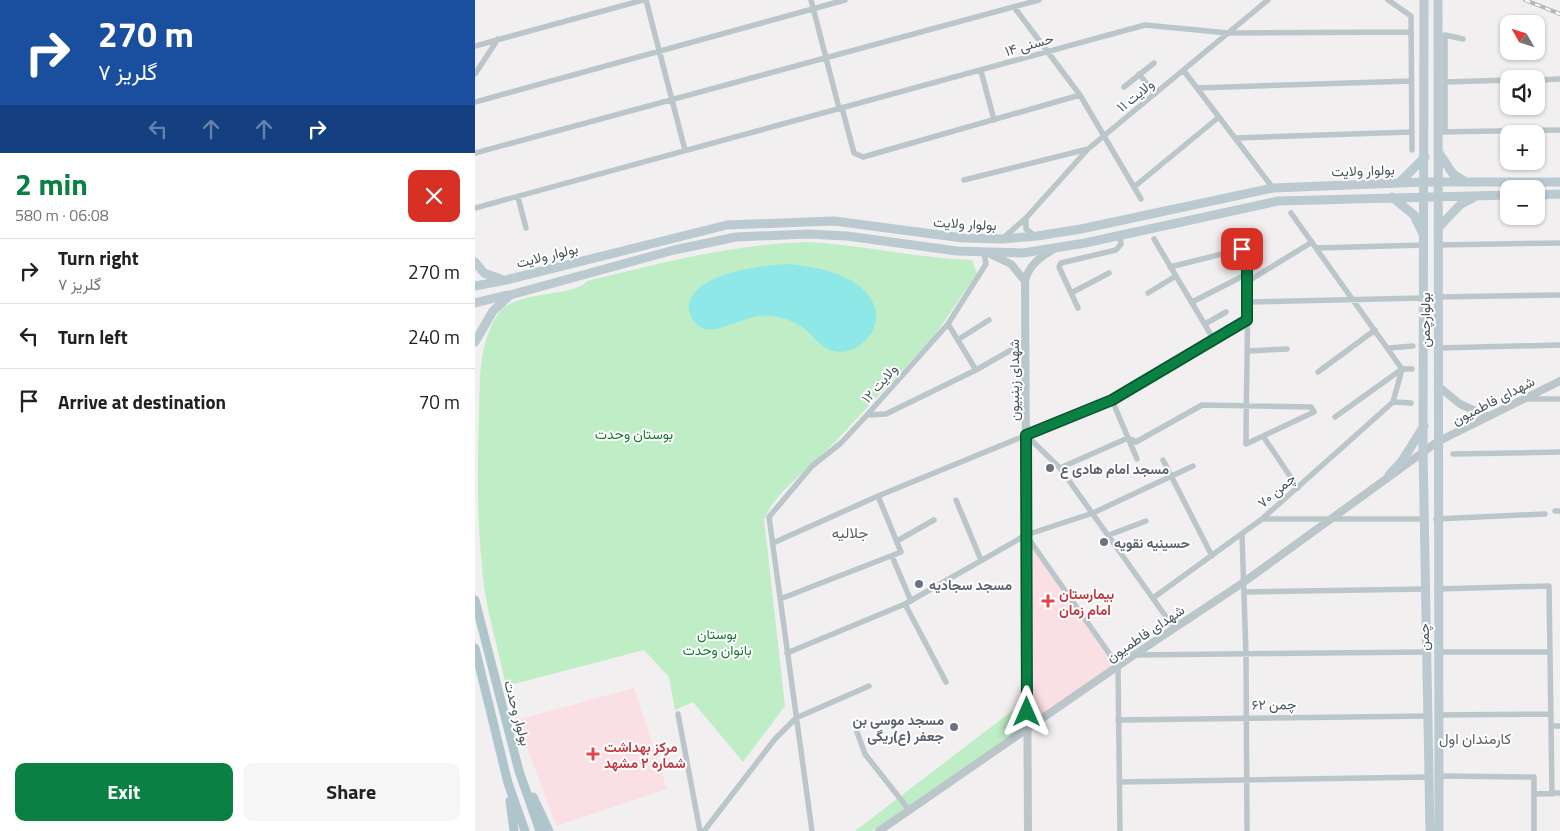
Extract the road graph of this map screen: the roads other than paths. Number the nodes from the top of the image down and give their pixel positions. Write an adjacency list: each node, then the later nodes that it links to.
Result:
1 (644, 0): 13 (street); 16 (street)
2 (811, 0): 10 (street)
3 (845, 0): 10 (street)
4 (1039, 0): 9 (street)
5 (1268, 0): 12 (street, ولایت ۱۱)
6 (1387, 0): 11 (street)
7 (1424, 0): 48 (main road)
8 (1437, 0): 40 (main road)
9 (1014, 7): 17 (street); 18 (street)
10 (813, 9): 16 (street); 18 (street)
11 (1411, 32): 12 (street, حسنی ۱۴); 27 (street)
12 (1228, 33): 17 (street, حسنی ۱۴); 21 (street, ولایت ۱۱)
13 (498, 39): 15 (street); 22 (street)
14 (1463, 39): 28 (street)
15 (475, 46)
16 (659, 51): 33 (street); 34 (street)
17 (1047, 52): 20 (street, حسنی ۱۴); 32 (street)
18 (826, 58): 33 (street); 35 (street)
19 (1153, 62): 23 (street)
20 (981, 71): 35 (street, حسنی ۱۴); 37 (street)
21 (1184, 71): 30 (street); 31 (street, ولایت ۱۱)
22 (475, 74)
23 (1139, 74): 29 (street); 31 (street)
24 (1560, 79): 26 (street)
25 (1500, 80): 28 (street)
26 (1545, 80)
27 (1411, 81): 30 (street); 39 (street)
28 (1445, 82): 40 (street)
29 (1124, 87)
30 (1197, 88): 36 (street)
31 (1155, 94): 41 (street, ولایت ۱۱)
32 (1080, 95): 37 (street); 41 (street)
33 (672, 100): 44 (street); 46 (street)
34 (475, 102)
35 (841, 108): 37 (street); 44 (street, حسنی ۱۴)
36 (1219, 117): 42 (street); 55 (street)
37 (994, 120)
38 (1560, 130): 40 (street)
39 (1411, 132): 42 (street); 45 (street)
40 (1442, 132): 47 (main road)
41 (1104, 136): 43 (street, ولایت ۱۱); 55 (street)
42 (1235, 138): 56 (street)
43 (1088, 149): 49 (street); 68 (street, ولایت ۱۱)
44 (685, 150): 60 (street, حسنی ۱۴)
45 (1412, 150)
46 (475, 153)
47 (1439, 153): 51 (main road); 52 (main road)
48 (1425, 157): 50 (main road); 54 (main road)
49 (964, 180)
50 (1425, 182): 51 (main road, بولوار ولایت); 54 (main road, بولوار ولایت); 64 (main road, بولوارچمن)
51 (1439, 182): 52 (main road); 63 (main road, بولوارچمن)
52 (1466, 182): 53 (main road)
53 (1560, 182)
54 (1399, 183): 56 (main road, بولوار ولایت)
55 (1134, 187): 65 (street)
56 (1273, 188): 71 (main road, بولوار ولایت)
57 (1545, 194): 58 (main road)
58 (1560, 194)
59 (1500, 195): 61 (main road)
60 (518, 196): 66 (street, حسنی ۱۴); 69 (street)
61 (1477, 196): 63 (main road); 70 (main road)
62 (1392, 197): 64 (main road, بولوار ولایت); 72 (main road, بولوار ولایت); 75 (main road)
63 (1438, 197): 64 (main road, بولوار ولایت); 70 (main road, بولوارچمن)
64 (1425, 198): 75 (main road, بولوارچمن)
65 (1141, 199)
66 (475, 208)
67 (1291, 213): 77 (street)
68 (1026, 218): 71 (street); 73 (street, ولایت ۱۱)
69 (526, 228)
70 (1438, 228): 78 (main road, بولوارچمن)
71 (1037, 236): 73 (main road, بولوار ولایت)
72 (1120, 236): 79 (main road, بولوار ولایت); 90 (street)
73 (1002, 238): 86 (main road, بولوار ولایت)
74 (1154, 239): 82 (street)
75 (1424, 240): 77 (street); 95 (main road, بولوارچمن)
76 (1560, 244): 78 (street)
77 (1314, 245): 88 (street); 96 (street)
78 (1438, 245): 94 (main road, بولوارچمن)
79 (1056, 248): 80 (main road, بولوار ولایت); 87 (street)
80 (984, 252): 87 (street); 92 (main road, بولوار ولایت); 104 (street, ولایت ۱۲)
81 (475, 262): 86 (main road, بولوار ولایت)
82 (1170, 267): 84 (street); 85 (street)
83 (1109, 273): 90 (street)
84 (1247, 274): 88 (street); 97 (street)
85 (1176, 276): 91 (street); 97 (street)
86 (506, 280): 89 (main road, بولوار ولایت); 92 (main road)
87 (1025, 281): 110 (street, شهدای زینبیون)
88 (1247, 282): 98 (street)
89 (475, 286)
90 (1071, 293): 100 (street)
91 (1147, 293)
92 (510, 295): 99 (main road, بولوار ولایت); 109 (main road, بولوار ولایت)
93 (1560, 295): 94 (street)
94 (1438, 297): 114 (main road, بولوارچمن)
95 (1424, 298): 96 (street); 132 (main road, بولوارچمن)
96 (1353, 300): 98 (street); 106 (street)
97 (1192, 302): 105 (street)
98 (1247, 302): 103 (street)
99 (475, 303)
100 (1078, 308)
101 (1226, 312): 105 (street)
102 (989, 320): 107 (street)
103 (1247, 320): 108 (street); 116 (street)
104 (948, 324): 107 (street); 129 (street, ولایت ۱۲)
105 (1205, 324): 108 (street)
106 (1375, 330): 113 (street); 120 (street)
107 (959, 339): 119 (street)
108 (1214, 340): 125 (street)
109 (475, 342)
110 (1025, 342): 119 (street); 133 (street, شهدای زینبیون)
111 (1560, 345): 114 (street)
112 (1413, 346): 113 (street)
113 (1389, 348): 117 (street)
114 (1438, 348): 122 (main road, بولوارچمن)
115 (1287, 349): 116 (street)
116 (1247, 351): 128 (street)
117 (1402, 369): 118 (street); 126 (street); 130 (street)
118 (1412, 369)
119 (976, 370): 129 (street)
120 (1318, 372)
121 (1560, 381): 123 (street, شهدای فاطمیون)
122 (1438, 386): 131 (street); 136 (main road, بولوارچمن)
123 (1523, 399): 124 (street); 131 (street, شهدای فاطمیون)
124 (1560, 399)
125 (1112, 400): 133 (street); 135 (street)
126 (1393, 402): 127 (street); 146 (street, چمن ۷۰)
127 (1411, 403)
128 (1246, 405): 134 (street); 134 (street); 135 (street)
129 (867, 415): 161 (street, ولایت ۱۲)
130 (1335, 416)
131 (1487, 416): 136 (street, شهدای فاطمیون)
132 (1424, 426): 137 (main road, بولوارچمن); 144 (main road)
133 (1026, 435): 143 (street); 147 (street); 157 (street, شهدای زینبیون)
134 (1263, 436): 146 (street)
135 (1128, 438): 140 (street); 143 (street)
136 (1437, 442): 137 (street, شهدای فاطمیون); 154 (main road, چمن)
137 (1423, 452): 144 (street, شهدای فاطمیون); 153 (main road, چمن)
138 (1560, 452): 139 (street)
139 (1453, 454)
140 (1137, 459)
141 (1163, 460): 145 (street)
142 (1193, 466): 145 (street)
143 (1060, 468): 149 (street)
144 (1389, 475): 152 (street, شهدای فاطمیون)
145 (1171, 476): 149 (street); 163 (street)
146 (1299, 488): 151 (street, چمن ۷۰)
147 (878, 496): 160 (street); 161 (street)
148 (956, 500): 164 (street)
149 (1093, 513): 157 (street); 159 (street)
150 (1545, 514): 154 (street)
151 (1262, 519): 152 (street); 158 (street, چمن ۷۰)
152 (1329, 519): 153 (street); 165 (street, شهدای فاطمیون)
153 (1425, 519): 154 (main road); 166 (main road, چمن)
154 (1437, 519): 167 (main road, چمن)
155 (934, 520): 160 (street)
156 (1146, 521): 159 (street)
157 (1026, 535): 164 (street); 181 (street); 192 (street, شهدای زینبیون)
158 (1242, 535): 163 (street, چمن ۷۰); 165 (street)
159 (1109, 536): 169 (street)
160 (897, 541): 162 (street)
161 (773, 543): 170 (street)
162 (891, 556): 170 (street); 172 (street)
163 (1212, 556): 169 (street, چمن ۷۰)
164 (981, 560): 172 (street)
165 (1244, 582): 168 (street); 173 (street, شهدای فاطمیون)
166 (1426, 589): 167 (main road); 168 (street); 175 (main road, چمن)
167 (1437, 589): 175 (main road, چمن); 176 (street)
168 (1244, 592): 179 (street)
169 (1153, 598): 173 (street)
170 (780, 599): 177 (street)
171 (475, 600): 195 (main road, بولوار وحدت)
172 (908, 602): 177 (street); 182 (street)
173 (1174, 628): 178 (street, شهدای فاطمیون)
174 (475, 648): 180 (main road, بولوار وحدت)
175 (1432, 652): 176 (street); 179 (street); 186 (main road, چمن)
176 (1550, 652): 185 (street)
177 (787, 653): 188 (street)
178 (1134, 655): 179 (street); 181 (street, شهدای فاطمیون)
179 (1246, 655): 187 (street)
180 (477, 663): 198 (main road, بولوار وحدت)
181 (1118, 666): 189 (street); 192 (street, شهدای فاطمیون)
182 (946, 682)
183 (869, 686): 188 (street)
184 (678, 714): 207 (street)
185 (1551, 714): 186 (street, چمن ۶۲); 190 (street)
186 (1433, 716): 187 (street, چمن ۶۲); 194 (main road, چمن)
187 (1246, 717): 189 (street, چمن ۶۲); 196 (street)
188 (796, 718): 207 (street); 208 (street)
189 (1118, 720): 197 (street)
190 (1552, 726): 191 (street); 201 (street)
191 (1560, 726)
192 (1027, 730): 202 (street, شهدای فاطمیون); 210 (street, شهدای زینبیون)
193 (857, 732): 202 (street)
194 (1434, 776): 196 (street); 200 (street); 213 (main road, چمن); 214 (main road, چمن)
195 (521, 777): 205 (main road, بولوار وحدت); 206 (main road)
196 (1246, 780): 197 (street); 212 (street)
197 (1119, 782): 211 (street)
198 (508, 783): 203 (main road); 204 (main road, بولوار وحدت)
199 (1560, 793): 201 (street)
200 (1534, 794): 201 (street); 215 (street)
201 (1552, 794)
202 (909, 810): 209 (street, شهدای فاطمیون)
203 (513, 831)
204 (525, 831)
205 (540, 831)
206 (549, 831)
207 (702, 831)
208 (812, 831)
209 (879, 831)
210 (1029, 831)
211 (1120, 831)
212 (1247, 831)
213 (1430, 831)
214 (1439, 831)
215 (1534, 831)

